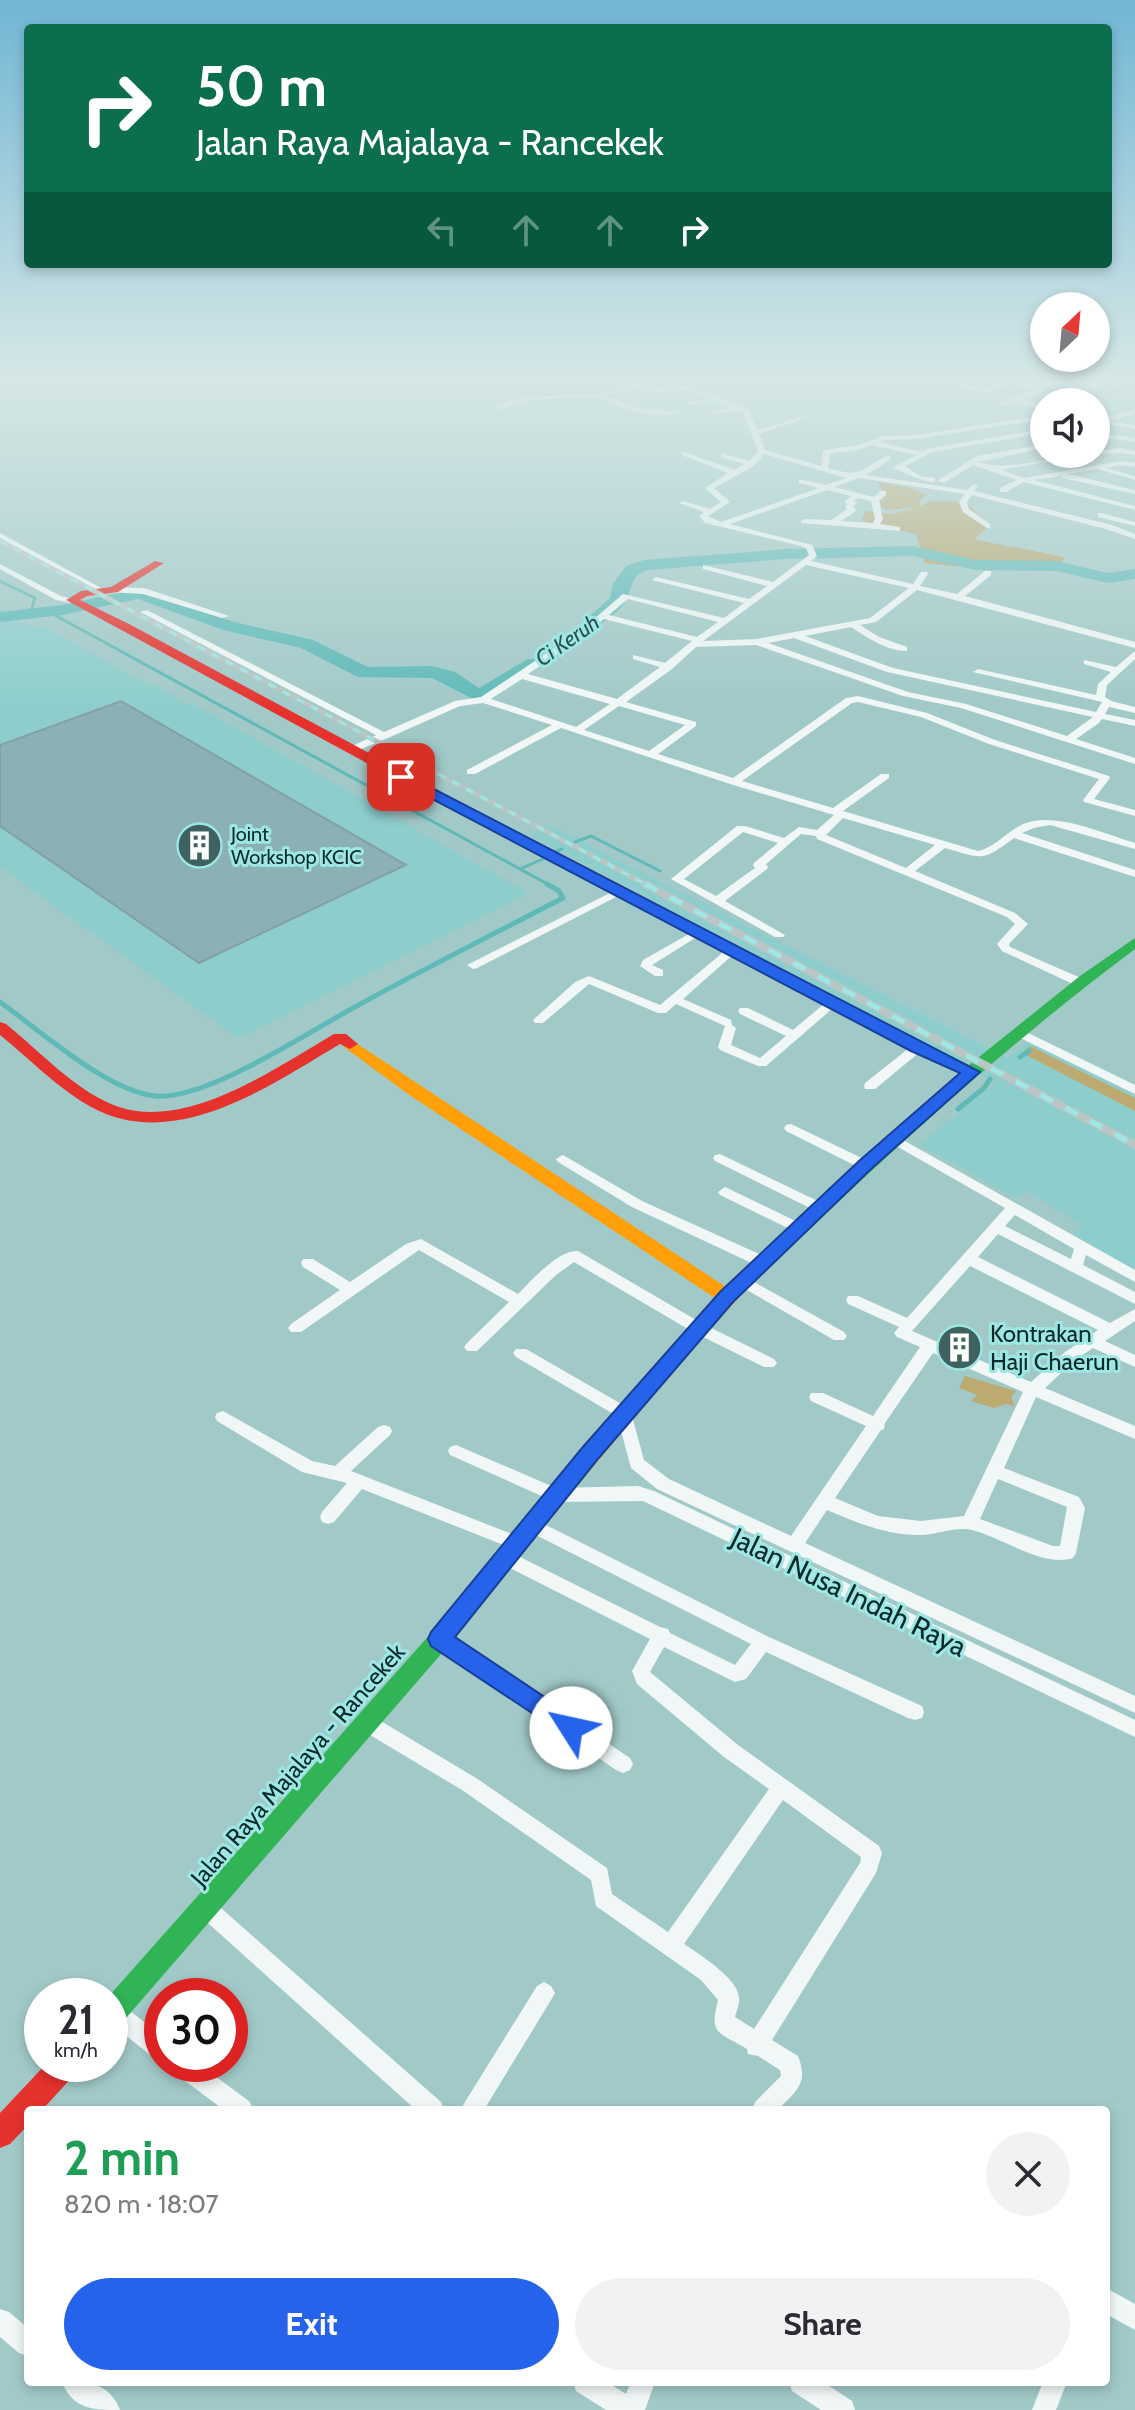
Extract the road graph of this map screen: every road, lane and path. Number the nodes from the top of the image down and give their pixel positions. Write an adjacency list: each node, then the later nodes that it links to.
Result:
1 (711, 486): 19 (street)
2 (909, 486): 3 (street)
3 (957, 486)
4 (978, 486): 27 (street)
5 (987, 486): 22 (street)
6 (989, 486): 11 (street)
7 (1010, 486): 11 (street)
8 (1049, 486): 15 (street)
9 (1111, 486): 12 (street)
10 (824, 487): 14 (street); 24 (street)
11 (1003, 490): 22 (street)
12 (1135, 492)
13 (883, 493): 17 (street)
14 (858, 495): 17 (street); 23 (street)
15 (1110, 502): 18 (street); 22 (street)
16 (683, 503): 19 (street)
17 (876, 504): 26 (street)
18 (1135, 508)
19 (712, 512): 24 (street)
20 (1120, 520): 22 (street); 25 (street); 28 (street)
21 (805, 521): 23 (street)
22 (1092, 521): 28 (street); 31 (street)
23 (832, 523): 26 (street)
24 (722, 524): 32 (street)
25 (1135, 524)
26 (875, 525): 29 (street)
27 (987, 526)
28 (1109, 527): 31 (street)
29 (897, 529)
30 (0, 535): 41 (street)
31 (1135, 539)
32 (809, 556): 39 (street); 40 (street)
33 (159, 563): 41 (street)
34 (0, 566): 44 (street)
35 (706, 567): 39 (street)
36 (988, 573): 42 (street)
37 (924, 574): 40 (street)
38 (656, 580): 43 (street)
39 (775, 585): 43 (street)
40 (914, 588): 42 (street); 49 (street)
41 (106, 591): 44 (street); 46 (street)
42 (959, 597): 53 (street)
43 (751, 602): 48 (street)
44 (81, 604): 74 (street)
45 (144, 612): 71 (street)
46 (225, 616)
47 (605, 617): 48 (street); 51 (street); 61 (street)
48 (726, 621): 51 (street)
49 (851, 623): 50 (street); 54 (street)
50 (795, 635): 52 (street); 66 (street)
51 (696, 642): 52 (street); 58 (street)
52 (757, 642): 69 (street)
53 (1135, 645)
54 (904, 649)
55 (1135, 654): 59 (street)
56 (636, 657): 58 (street)
57 (1087, 662): 59 (street)
58 (669, 667): 64 (street)
59 (1115, 670): 63 (street)
60 (978, 672): 63 (street)
61 (523, 676): 62 (street); 64 (street)
62 (484, 700): 68 (street); 71 (street)
63 (1103, 701): 65 (street); 66 (street)
64 (617, 704): 70 (street); 75 (street)
65 (1135, 710)
66 (1100, 715): 67 (street); 72 (street)
67 (1135, 723)
68 (562, 724): 70 (street); 77 (street)
69 (1028, 726): 72 (street); 73 (street)
70 (579, 729): 75 (street)
71 (385, 736): 74 (street)
72 (1069, 739): 76 (street)
73 (1003, 746): 79 (street); 81 (street)
74 (351, 750): 89 (street)
75 (650, 755): 79 (street)
76 (1135, 761)
77 (471, 772)
78 (885, 776): 80 (street)
79 (734, 782): 80 (street)
80 (838, 813): 82 (street); 85 (street)
81 (1135, 813)
82 (820, 834): 84 (street); 87 (street)
83 (1014, 834): 85 (street); 86 (street); 88 (street)
84 (786, 842): 90 (street); 90 (street)
85 (943, 844): 87 (street)
86 (1135, 846)
87 (907, 872): 97 (street)
88 (1135, 874)
89 (618, 892): 91 (street); 95 (street)
90 (717, 901): 92 (street)
91 (696, 933): 94 (street); 96 (street)
92 (779, 935)
93 (1135, 942): 97 (street, Jalan Raya Majalaya - Rancekek)
94 (731, 951): 98 (street); 99 (street)
95 (473, 965)
96 (659, 973)
97 (1079, 982): 103 (street, Jalan Raya Majalaya - Rancekek)
98 (676, 1000): 101 (street); 104 (street)
99 (834, 1002): 104 (street); 105 (street)
100 (744, 1011): 104 (street)
101 (539, 1020)
102 (0, 1027): 127 (street)
103 (1018, 1032): 106 (street, Jalan Raya Majalaya - Rancekek); 108 (street)
104 (795, 1036)
105 (917, 1048): 106 (street); 107 (street)
106 (972, 1072): 110 (street, Jalan Raya Majalaya - Rancekek)
107 (870, 1086)
108 (1135, 1090)
109 (791, 1128): 113 (street)
110 (896, 1140): 113 (street, Jalan Raya Majalaya - Rancekek); 115 (street)
111 (720, 1158): 116 (street)
112 (563, 1159): 121 (street)
113 (865, 1165): 116 (street, Jalan Raya Majalaya - Rancekek)
114 (725, 1192): 118 (street)
115 (1014, 1207): 117 (street); 119 (street)
116 (821, 1208): 118 (street, Jalan Raya Majalaya - Rancekek)
117 (997, 1228): 120 (street); 123 (street)
118 (801, 1229): 121 (street, Jalan Raya Majalaya - Rancekek)
119 (1082, 1247): 123 (street); 124 (street)
120 (967, 1258): 132 (street); 135 (street)
121 (763, 1262): 125 (street, Jalan Raya Majalaya - Rancekek)
122 (308, 1263): 126 (street)
123 (1075, 1267): 128 (street)
124 (1135, 1277)
125 (745, 1282): 127 (street, Jalan Raya Majalaya - Rancekek); 136 (street)
126 (350, 1289): 130 (street); 133 (street)
127 (727, 1297): 134 (street, Jalan Raya Majalaya - Rancekek)
128 (1135, 1299)
129 (853, 1300): 132 (street)
130 (520, 1302): 134 (street); 139 (street)
131 (1135, 1314): 135 (street)
132 (907, 1324): 138 (street)
133 (296, 1328)
134 (698, 1328): 142 (street); 145 (street, Jalan Raya Majalaya - Rancekek)
135 (1111, 1330): 137 (street)
136 (839, 1336)
137 (1091, 1341): 141 (street); 143 (street)
138 (930, 1345): 143 (street); 147 (street)
139 (472, 1347)
140 (521, 1353): 145 (street)
141 (1135, 1361)
142 (769, 1363)
143 (1032, 1390): 149 (street); 151 (street)
144 (817, 1397): 147 (street)
145 (624, 1413): 154 (street, Jalan Raya Majalaya - Rancekek); 159 (street, Jalan Nusa Indah Raya)
146 (223, 1417): 152 (street)
147 (878, 1425): 155 (street)
148 (384, 1431): 152 (street)
149 (1135, 1433)
150 (456, 1451): 154 (street)
151 (994, 1471): 157 (street); 157 (street)
152 (338, 1473): 153 (street)
153 (358, 1482): 156 (street); 160 (street)
154 (555, 1495): 158 (street, Jalan Raya Majalaya - Rancekek); 161 (street, Jalan Nusa Indah Raya)
155 (826, 1502): 157 (street); 159 (street)
156 (328, 1517)
157 (970, 1522)
158 (532, 1525): 160 (street, Jalan Raya Majalaya - Rancekek); 164 (street)
159 (794, 1545): 161 (street, Jalan Nusa Indah Raya)
160 (510, 1550): 162 (street); 163 (street, Jalan Raya Majalaya - Rancekek)
161 (925, 1618): 165 (street, Jalan Nusa Indah Raya); 168 (street, Jalan Nusa Indah Raya)
162 (662, 1634): 164 (street); 170 (street)
163 (440, 1639): 167 (street, Jalan Raya Majalaya - Rancekek); 169 (street)
164 (763, 1642): 166 (street)
165 (1135, 1705)
166 (915, 1712)
167 (367, 1723): 171 (street, Jalan Raya Majalaya - Rancekek); 172 (street)
168 (1135, 1728)
169 (623, 1764)
170 (780, 1789): 172 (street); 175 (street)
171 (206, 1908): 174 (street, Jalan Raya Majalaya - Rancekek); 180 (street)
172 (670, 1947): 175 (street)
173 (544, 1993): 181 (street)
174 (128, 1996)
175 (756, 2046): 182 (street)
176 (48, 2082): 178 (street)
177 (205, 2082): 179 (street)
178 (26, 2106)
179 (237, 2106)
180 (429, 2106)
181 (473, 2106)
182 (767, 2106)
183 (24, 2108): 184 (street)
184 (0, 2134)
185 (1110, 2302): 186 (street)
186 (1135, 2318)
187 (0, 2321): 188 (street)
188 (24, 2341)
189 (79, 2386): 194 (street)
190 (592, 2386): 195 (street)
191 (641, 2386): 195 (street)
192 (807, 2386): 196 (street)
193 (1053, 2386): 197 (street)
194 (108, 2410)
195 (631, 2410)
196 (843, 2410)
197 (1044, 2410)

